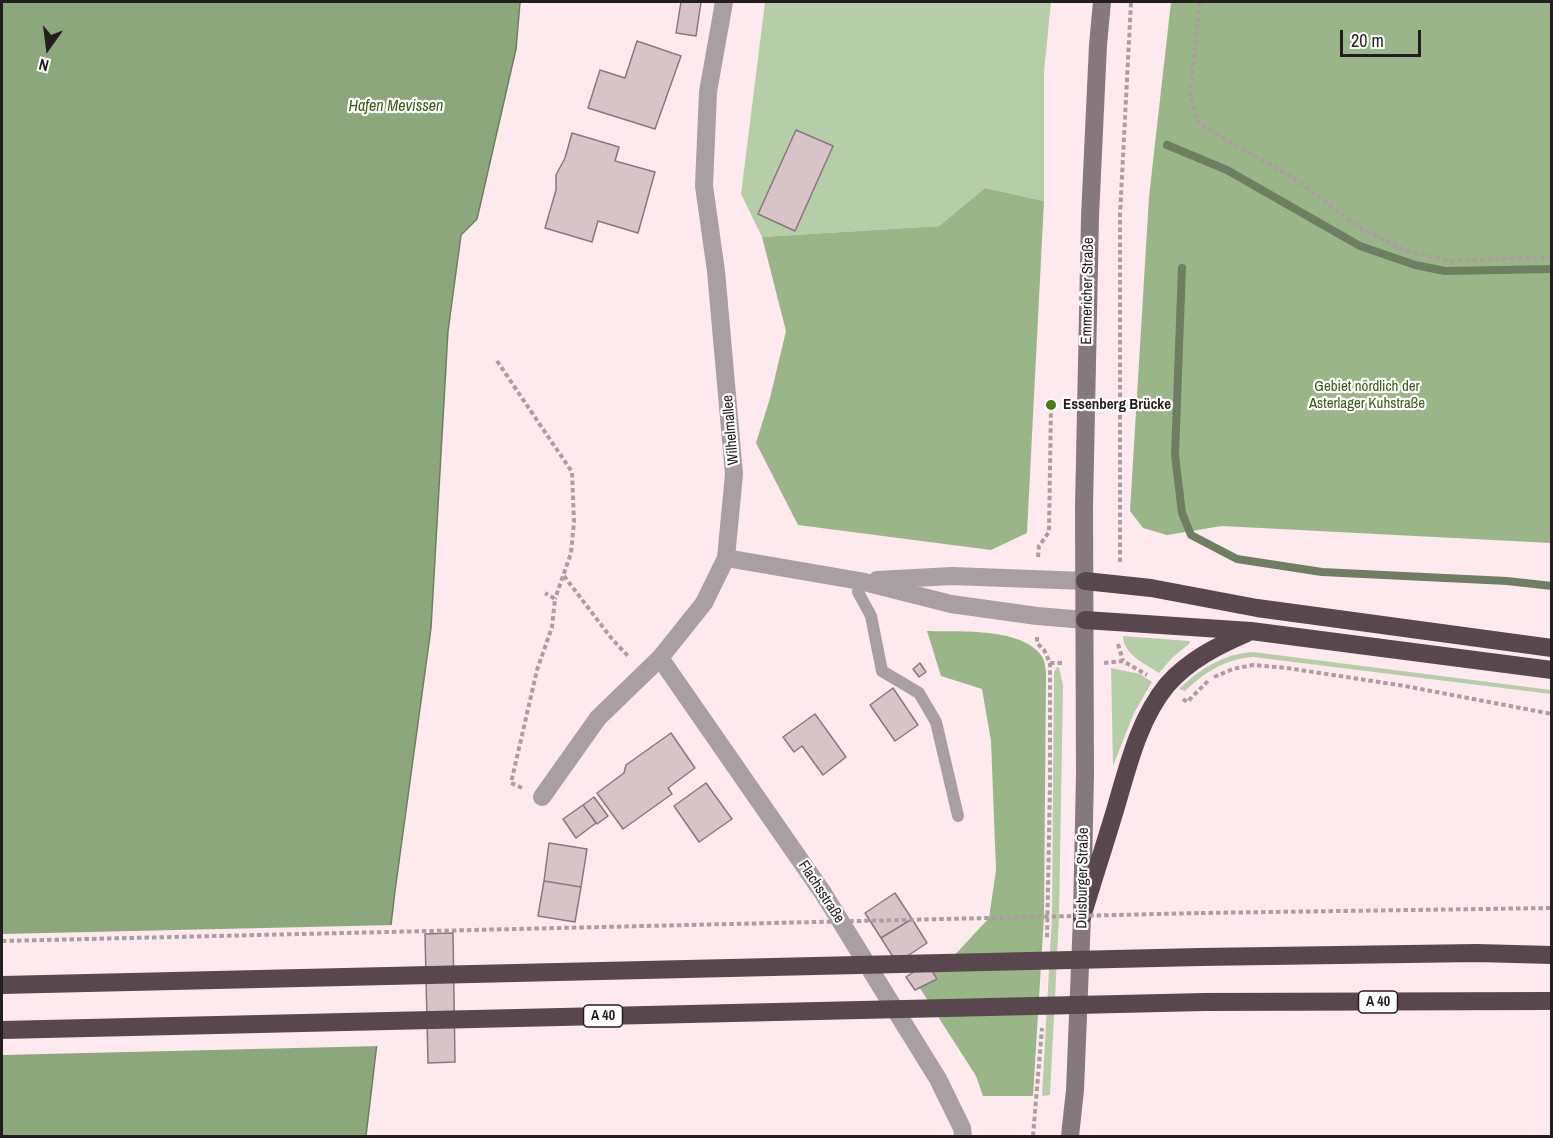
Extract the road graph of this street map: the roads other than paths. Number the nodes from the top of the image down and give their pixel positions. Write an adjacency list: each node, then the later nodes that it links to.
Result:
1 (724, 2): 3 (street, Wilhelmallee)
2 (1102, 2): 5 (main road, Emmericher Straße)
3 (726, 558): 4 (street); 9 (street, Wilhelmallee)
4 (860, 581): 5 (street); 6 (street); 12 (lane)
5 (1085, 582): 6 (main road, Duisburger Straße); 8 (highway)
6 (1085, 620): 7 (highway); 13 (main road, Duisburger Straße)
7 (1251, 631): 10 (highway); 13 (highway)
8 (1551, 648)
9 (660, 658): 11 (street, Wilhelmallee); 18 (street, Flachsstraße)
10 (1551, 670)
11 (542, 797)
12 (957, 816)
13 (1082, 917): 19 (main road, Duisburger Straße)
14 (1551, 955): 15 (highway, bridge)
15 (2, 985)
16 (1551, 1001): 17 (highway, A 40, bridge)
17 (2, 1030)
18 (963, 1137)
19 (1070, 1137)

